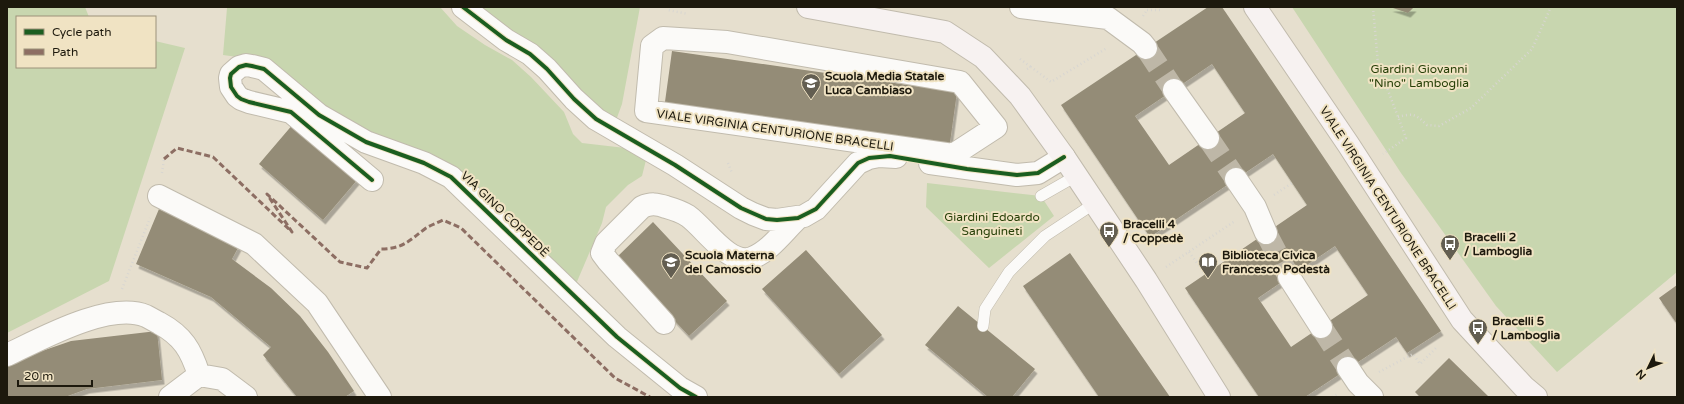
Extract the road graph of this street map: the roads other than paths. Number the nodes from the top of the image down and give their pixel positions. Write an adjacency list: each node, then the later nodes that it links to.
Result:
1 (463, 7): 16 (street)
2 (808, 7): 9 (street)
3 (1021, 7): 5 (street)
4 (1255, 7): 29 (street, VIALE VIRGINIA CENTURIONE BRACELLI)
5 (1146, 48)
6 (1174, 90): 8 (street)
7 (996, 127): 7 (street, VIALE VIRGINIA CENTURIONE BRACELLI)
8 (1208, 138)
9 (1064, 157): 10 (street); 16 (street)
10 (1076, 176): 14 (lane); 15 (street)
11 (1236, 179): 17 (street)
12 (372, 180): 27 (street, VIA GINO COPPEDÈ)
13 (159, 196): 26 (street)
14 (1041, 196)
15 (1095, 204): 20 (lane); 28 (street)
16 (798, 218): 19 (street)
17 (1266, 233)
18 (1289, 277): 21 (street)
19 (664, 323)
20 (983, 326)
21 (1321, 327)
22 (7, 355): 23 (street)
23 (199, 375): 24 (street); 25 (street)
24 (170, 397)
25 (246, 397)
26 (380, 397)
27 (696, 397)
28 (1220, 397)
29 (1536, 397)

